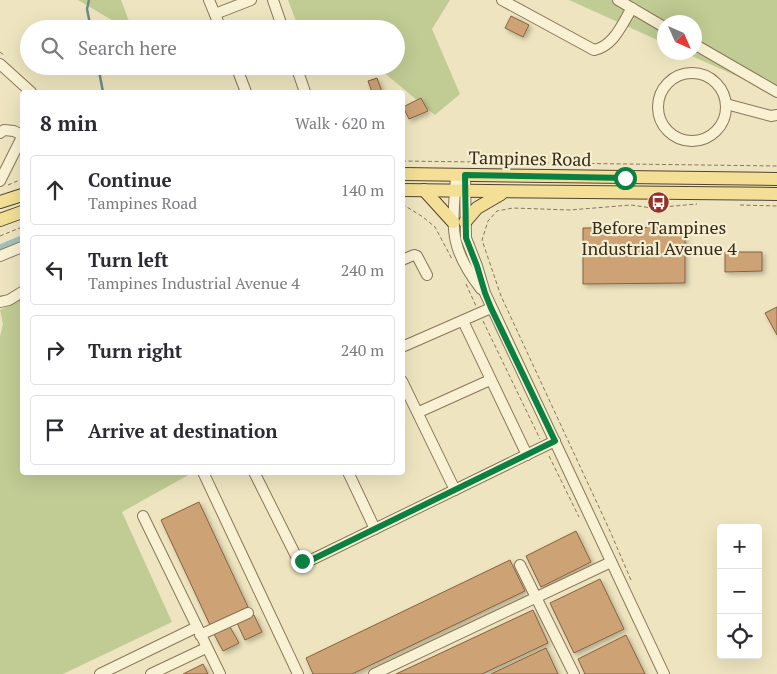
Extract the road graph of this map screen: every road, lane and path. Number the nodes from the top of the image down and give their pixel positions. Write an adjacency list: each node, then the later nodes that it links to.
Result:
1 (209, 0): 7 (street)
2 (251, 0): 7 (street)
3 (273, 0): 9 (street)
4 (502, 0): 6 (street)
5 (618, 0): 6 (street)
6 (632, 8): 10 (street)
7 (215, 14): 8 (street)
8 (217, 20)
9 (280, 20)
10 (657, 23)
11 (702, 49): 18 (street)
12 (0, 64): 15 (street)
13 (239, 75): 16 (street)
14 (299, 75): 17 (street)
15 (29, 90)
16 (245, 90)
17 (304, 90)
18 (777, 92)
19 (726, 104): 19 (street); 20 (street)
20 (777, 115)
21 (0, 133): 22 (street)
22 (20, 135)
23 (20, 141): 30 (street)
24 (405, 162): 25 (path)
25 (777, 166)
26 (405, 174): 27 (main road, Tampines Road)
27 (460, 175): 29 (main road, Tampines Road); 33 (street)
28 (20, 179): 30 (path)
29 (777, 179)
30 (4, 183)
31 (405, 190): 32 (main road, Tampines Road)
32 (424, 190): 33 (main road, Tampines Road); 44 (main road)
33 (460, 192): 34 (main road, Tampines Road); 44 (street)
34 (503, 193): 35 (main road, Tampines Road); 44 (main road)
35 (777, 194)
36 (20, 197): 37 (main road)
37 (0, 202)
38 (697, 204): 74 (path)
39 (733, 204): 41 (path)
40 (405, 206): 50 (path)
41 (777, 206)
42 (20, 213): 43 (main road)
43 (0, 220)
44 (459, 222): 55 (street)
45 (20, 228): 46 (path)
46 (0, 236)
47 (20, 248): 48 (street)
48 (0, 256)
49 (405, 259): 51 (street)
50 (453, 261)
51 (428, 276)
52 (466, 285): 56 (path)
53 (20, 293): 54 (street)
54 (0, 302)
55 (491, 308): 56 (street); 62 (street)
56 (480, 313): 57 (street); 63 (path)
57 (463, 320): 58 (street); 59 (street)
58 (405, 346)
59 (490, 380): 61 (street); 64 (street)
60 (405, 387): 61 (street)
61 (419, 412): 68 (street)
62 (555, 441): 63 (street); 72 (street)
63 (544, 445): 64 (street); 70 (path)
64 (527, 455): 68 (street)
65 (204, 475): 83 (street)
66 (256, 475): 71 (street)
67 (349, 475): 71 (street)
68 (455, 490): 71 (street)
69 (143, 516): 77 (street)
70 (580, 517)
71 (375, 529)
72 (611, 562): 75 (street); 87 (street)
73 (520, 565): 75 (street)
74 (633, 586)
75 (536, 597): 85 (street); 86 (street)
76 (248, 613): 77 (street)
77 (199, 631): 78 (street); 80 (street)
78 (206, 648): 81 (street); 82 (street)
79 (298, 663): 84 (street)
80 (100, 674)
81 (151, 674)
82 (220, 674)
83 (298, 674)
84 (303, 674)
85 (374, 674)
86 (574, 674)
87 (664, 674)

